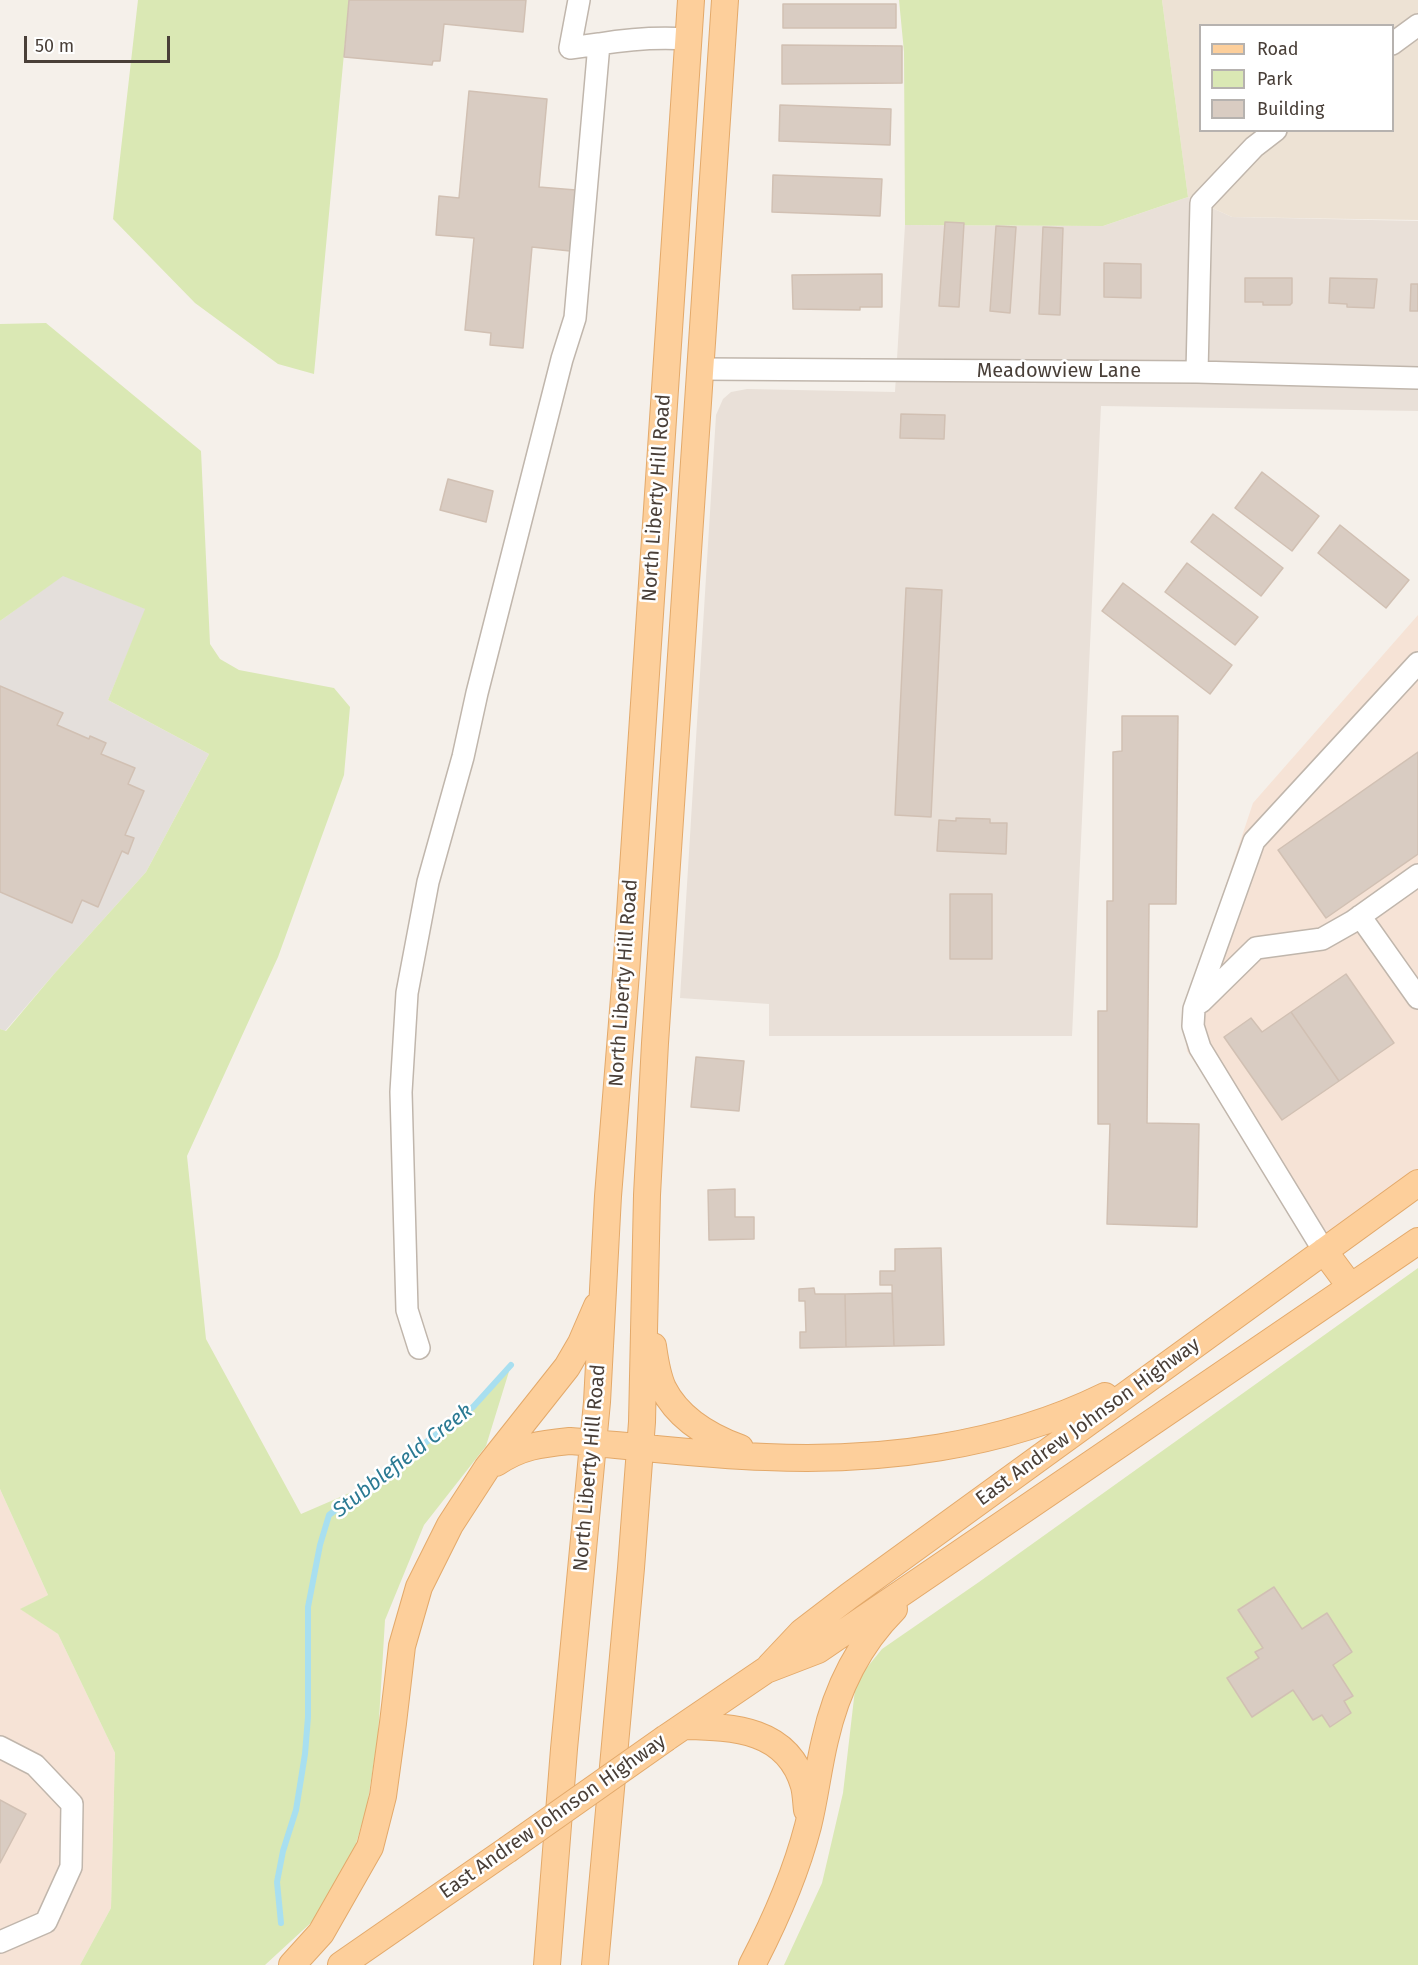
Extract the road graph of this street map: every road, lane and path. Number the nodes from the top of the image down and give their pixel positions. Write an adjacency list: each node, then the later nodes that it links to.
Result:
1 (579, 0): 7 (street)
2 (691, 0): 5 (main road, North Liberty Hill Road)
3 (725, 0): 10 (main road, North Liberty Hill Road)
4 (1418, 24): 6 (street)
5 (688, 39): 7 (street); 9 (main road, North Liberty Hill Road)
6 (1394, 42)
7 (599, 44): 24 (street)
8 (1273, 132): 11 (street)
9 (665, 368): 10 (main road); 22 (main road, North Liberty Hill Road)
10 (700, 369): 11 (street, Meadowview Lane); 23 (main road, North Liberty Hill Road)
11 (1197, 372): 12 (street, Meadowview Lane)
12 (1418, 378)
13 (1418, 663): 17 (street)
14 (1418, 875): 15 (street)
15 (1360, 916): 16 (street); 17 (street)
16 (1418, 998)
17 (1194, 1009): 20 (street)
18 (1418, 1183): 20 (main road, East Andrew Johnson Highway)
19 (1418, 1241): 21 (main road, East Andrew Johnson Highway)
20 (1324, 1251): 21 (main road); 25 (main road, East Andrew Johnson Highway)
21 (1350, 1286): 30 (main road, East Andrew Johnson Highway)
22 (603, 1289): 26 (main road, North Liberty Hill Road); 29 (main road)
23 (645, 1305): 27 (main road, North Liberty Hill Road); 28 (main road)
24 (419, 1348)
25 (1159, 1370): 28 (main road); 31 (main road, East Andrew Johnson Highway)
26 (593, 1443): 27 (main road); 29 (main road); 39 (main road, North Liberty Hill Road)
27 (639, 1446): 28 (main road); 36 (main road, North Liberty Hill Road)
28 (766, 1457)
29 (488, 1468): 37 (main road)
30 (936, 1570): 31 (main road, East Andrew Johnson Highway); 34 (main road)
31 (766, 1670): 32 (main road, East Andrew Johnson Highway)
32 (675, 1732): 34 (main road); 38 (main road, East Andrew Johnson Highway, bridge)
33 (0, 1747): 35 (street)
34 (808, 1825): 40 (main road)
35 (0, 1942)
36 (597, 1959)
37 (292, 1965)
38 (340, 1965)
39 (547, 1965)
40 (752, 1965)

